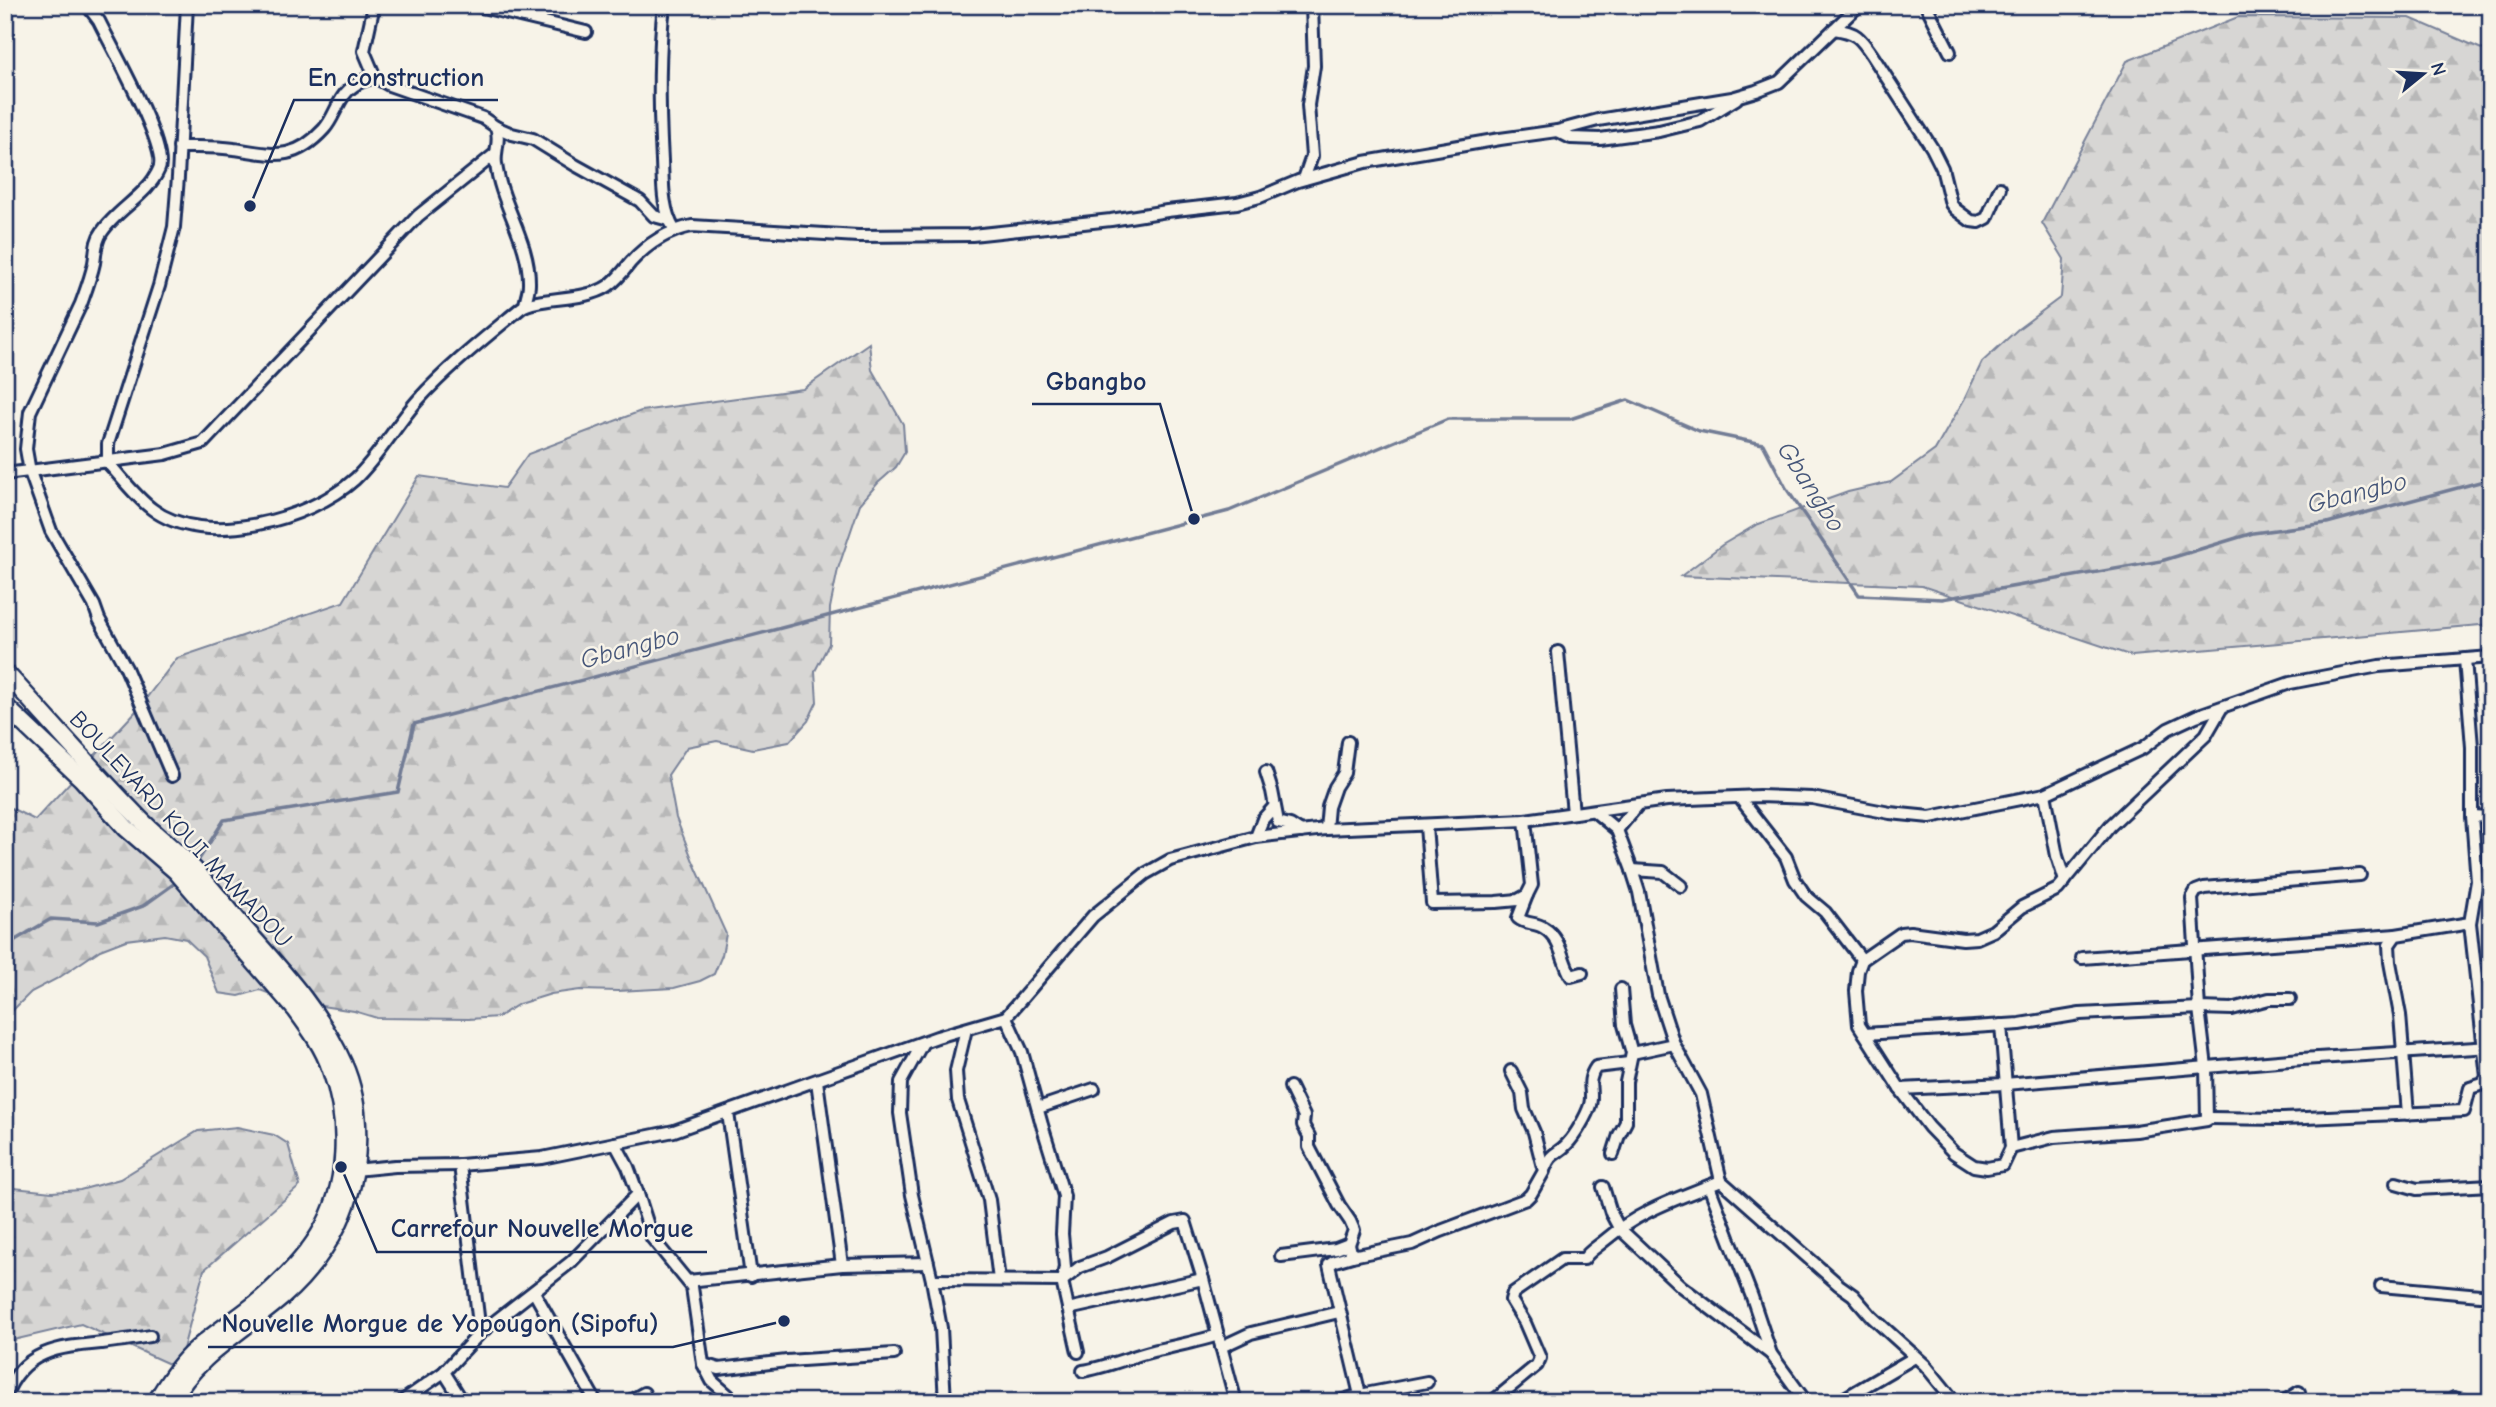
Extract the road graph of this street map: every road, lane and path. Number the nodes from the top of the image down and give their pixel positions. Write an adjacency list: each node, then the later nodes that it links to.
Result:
1 (87, 5): 23 (street)
2 (187, 5): 16 (street)
3 (474, 5): 10 (street)
4 (664, 5): 20 (street)
5 (1312, 5): 18 (street)
6 (1859, 5): 9 (street)
7 (1926, 5): 11 (street)
8 (373, 6): 12 (street)
9 (1834, 29): 13 (street); 19 (street)
10 (586, 32)
11 (1950, 52)
12 (375, 77): 14 (street); 16 (street)
13 (1741, 95): 15 (street); 15 (street)
14 (496, 127): 17 (street); 20 (street)
15 (1556, 131): 18 (street)
16 (179, 147): 22 (street)
17 (495, 154): 21 (street); 22 (street)
18 (1307, 174): 20 (street)
19 (2000, 188)
20 (671, 225): 21 (street)
21 (525, 305): 22 (street)
22 (108, 463): 23 (street)
23 (30, 472): 24 (street); 33 (street)
24 (5, 474)
25 (1558, 652): 39 (street)
26 (2491, 657): 27 (street)
27 (2465, 659): 30 (street); 40 (street)
28 (5, 672): 48 (main road, BOULEVARD KOUI MAMADOU)
29 (5, 706): 48 (main road, BOULEVARD KOUI MAMADOU)
30 (2221, 709): 34 (street); 51 (street)
31 (1348, 742): 44 (street)
32 (1266, 772): 37 (street)
33 (172, 776)
34 (2045, 794): 35 (street); 51 (street)
35 (1740, 797): 36 (street); 59 (street)
36 (1638, 804): 38 (street); 45 (street)
37 (1274, 807): 46 (street); 47 (street)
38 (1594, 811): 39 (street); 45 (street)
39 (1573, 813): 42 (street)
40 (2472, 816): 41 (street); 55 (street)
41 (2491, 817)
42 (1525, 820): 43 (street); 54 (street)
43 (1426, 826): 44 (street); 54 (street)
44 (1326, 829): 46 (street)
45 (1617, 830): 49 (street)
46 (1301, 832): 47 (street)
47 (1256, 837): 64 (street)
48 (181, 866): 52 (main road, BOULEVARD KOUI MAMADOU)
49 (1632, 870): 53 (street); 69 (street)
50 (2360, 875): 57 (street)
51 (2065, 881): 59 (street)
52 (200, 886): 88 (main road, BOULEVARD KOUI MAMADOU); 130 (main road, BOULEVARD KOUI MAMADOU)
53 (1681, 886)
54 (1527, 894): 60 (street)
55 (2470, 923): 56 (street); 70 (street)
56 (2396, 935): 57 (street); 71 (street)
57 (2196, 950): 58 (street); 63 (street)
58 (2082, 958)
59 (1862, 960): 67 (street)
60 (1582, 973)
61 (1621, 989): 72 (street)
62 (2290, 999): 63 (street)
63 (2199, 1008): 65 (street); 73 (street)
64 (1006, 1017): 66 (street); 80 (street)
65 (2001, 1026): 67 (street); 76 (street)
66 (967, 1029): 68 (street); 105 (street)
67 (1866, 1034): 79 (street)
68 (922, 1044): 75 (street); 100 (street)
69 (1674, 1044): 72 (street); 90 (street)
70 (2487, 1047): 71 (street); 82 (street)
71 (2404, 1052): 73 (street); 82 (street)
72 (1630, 1058): 86 (street); 89 (street)
73 (2206, 1067): 76 (street); 83 (street)
74 (1511, 1071): 89 (street)
75 (817, 1081): 81 (street); 101 (street)
76 (2005, 1084): 79 (street); 85 (street)
77 (1290, 1087): 97 (street)
78 (1094, 1088): 80 (street)
79 (1900, 1089): 85 (street)
80 (1038, 1108): 107 (street)
81 (728, 1113): 84 (street); 102 (street)
82 (2408, 1114): 83 (street)
83 (2209, 1118): 85 (street)
84 (615, 1143): 87 (street); 95 (street)
85 (2011, 1148)
86 (1613, 1154)
87 (460, 1165): 88 (street); 113 (street)
88 (355, 1170): 131 (main road, BOULEVARD KOUI MAMADOU)
89 (1544, 1171): 99 (street)
90 (1721, 1181): 93 (street); 120 (street)
91 (2396, 1183): 92 (street)
92 (2491, 1185)
93 (1709, 1186): 96 (street); 119 (street)
94 (1604, 1187): 96 (street)
95 (638, 1194): 106 (street); 109 (street)
96 (1619, 1228): 119 (street); 140 (street)
97 (1349, 1244): 98 (street); 99 (street)
98 (1281, 1256)
99 (1352, 1256): 112 (street)
100 (928, 1263): 101 (street); 104 (street)
101 (842, 1265): 102 (street)
102 (751, 1276): 106 (street)
103 (1203, 1279): 107 (street); 111 (street); 114 (street)
104 (932, 1280): 105 (street); 137 (street)
105 (999, 1280): 107 (street)
106 (688, 1281): 121 (street)
107 (1062, 1281): 111 (street)
108 (2381, 1286): 110 (street)
109 (534, 1292): 113 (street); 134 (street)
110 (2491, 1296)
111 (1068, 1309): 117 (street)
112 (1339, 1312): 116 (street); 128 (street)
113 (480, 1333): 123 (street)
114 (1218, 1335): 116 (street); 122 (street)
115 (150, 1336): 127 (street)
116 (1221, 1347): 138 (street)
117 (1078, 1352)
118 (894, 1354): 121 (street)
119 (1771, 1354): 141 (street)
120 (1915, 1357): 142 (street); 143 (street)
121 (704, 1364): 136 (street)
122 (1083, 1371)
123 (444, 1372): 132 (street); 133 (street)
124 (1427, 1382): 128 (street)
125 (2299, 1392): 144 (street)
126 (644, 1393): 135 (street)
127 (5, 1397)
128 (1361, 1398): 139 (street)
129 (2454, 1398): 145 (street)
130 (156, 1402)
131 (171, 1402)
132 (401, 1402)
133 (463, 1402)
134 (596, 1402)
135 (628, 1402)
136 (736, 1402)
137 (945, 1402)
138 (1236, 1402)
139 (1338, 1402)
140 (1492, 1402)
141 (1806, 1402)
142 (1838, 1402)
143 (1955, 1402)
144 (2283, 1402)
145 (2470, 1402)

